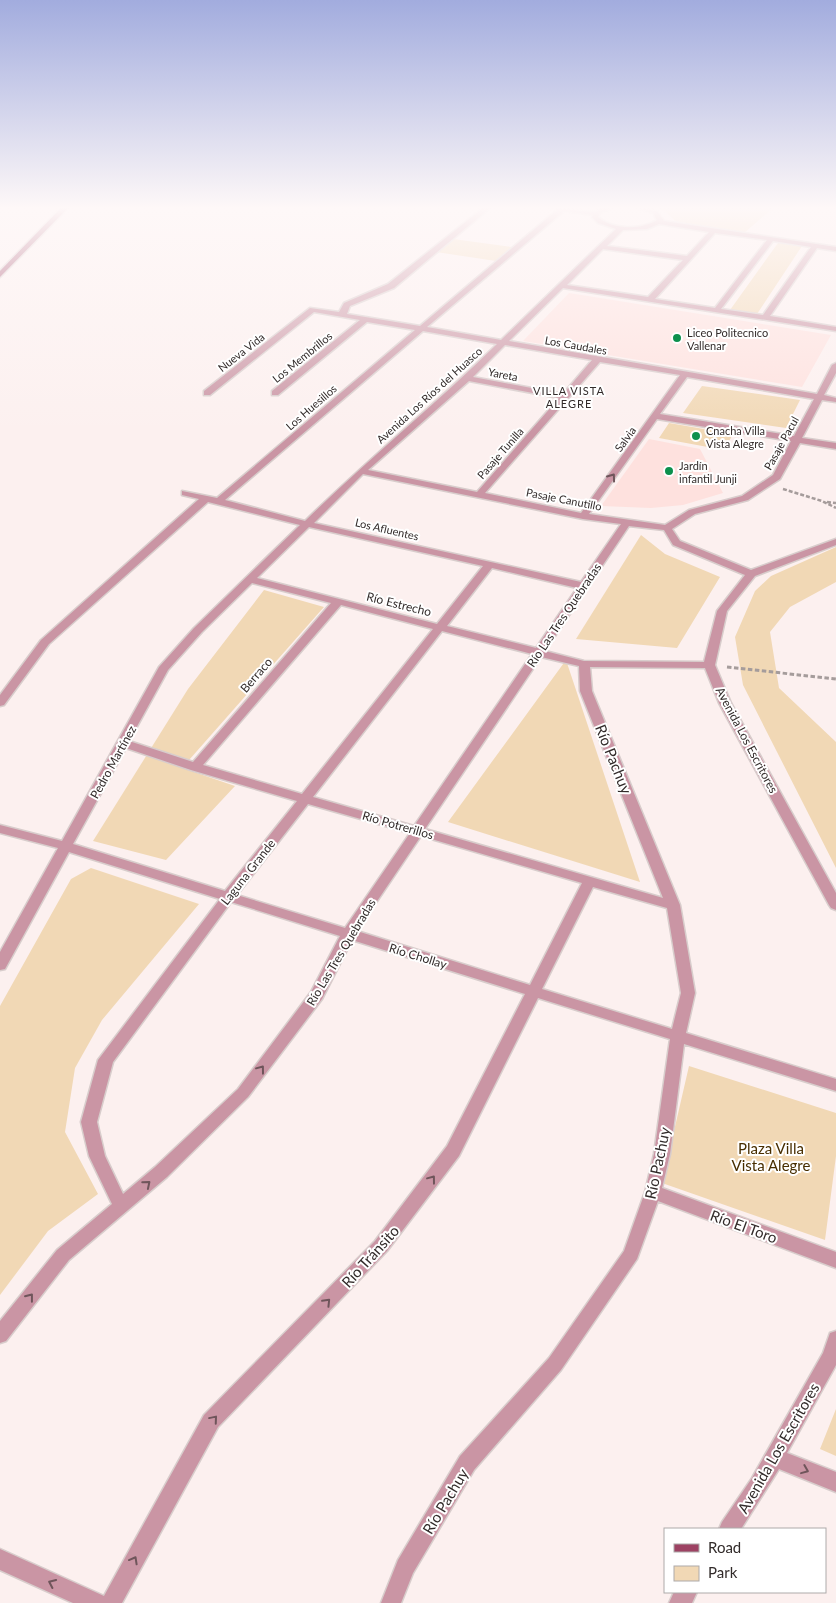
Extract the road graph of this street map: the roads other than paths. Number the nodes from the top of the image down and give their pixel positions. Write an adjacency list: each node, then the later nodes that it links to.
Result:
1 (395, 283): 11 (street)
2 (473, 283): 14 (street, Los Huesillos)
3 (564, 283): 7 (street, Avenida Los Ríos del Huasco)
4 (665, 283): 8 (street)
5 (737, 283): 10 (street)
6 (789, 283): 12 (street)
7 (561, 286): 8 (street); 16 (street, Avenida Los Ríos del Huasco)
8 (650, 300): 10 (street)
9 (313, 310): 11 (street, Los Caudales); 22 (street, Nueva Vida)
10 (716, 311): 12 (street)
11 (344, 316): 13 (street, Los Caudales)
12 (764, 318): 15 (street)
13 (366, 320): 14 (street, Los Caudales); 21 (street, Los Membrillos)
14 (419, 329): 16 (street, Los Caudales); 33 (street, Los Huesillos)
15 (836, 330)
16 (502, 344): 17 (street, Los Caudales); 20 (street, Avenida Los Ríos del Huasco)
17 (597, 360): 19 (street, Los Caudales); 23 (street, Pasaje Tunilla)
18 (836, 365): 24 (street, Pasaje Pacul)
19 (684, 375): 24 (street, Los Caudales); 26 (street, Salvia)
20 (468, 378): 23 (street, Yareta); 29 (street, Avenida Los Ríos del Huasco)
21 (275, 392)
22 (207, 394)
23 (564, 397): 31 (street, Pasaje Tunilla)
24 (818, 397): 25 (street, Los Caudales); 27 (street, Pasaje Pacul)
25 (836, 400)
26 (656, 416): 27 (street); 34 (street, Salvia, one-way to 26)
27 (797, 439): 28 (street); 37 (street, Pasaje Pacul)
28 (836, 446)
29 (361, 471): 31 (street, Pasaje Canutillo); 36 (street, Avenida Los Ríos del Huasco)
30 (186, 493): 32 (street, Los Afluentes)
31 (480, 494): 34 (street, Pasaje Canutillo)
32 (206, 498): 33 (street, Los Afluentes); 48 (street)
33 (218, 502): 36 (street, Los Afluentes)
34 (583, 516): 35 (street, Pasaje Canutillo)
35 (626, 522): 37 (street, Pasaje Canutillo); 42 (street, Río Las Tres Quebradas)
36 (307, 524): 39 (street, Los Afluentes); 41 (street, Avenida Los Ríos del Huasco)
37 (667, 528): 40 (street)
38 (836, 542): 40 (street)
39 (489, 565): 42 (street, Los Afluentes); 44 (street, Laguna Grande)
40 (751, 574): 47 (street)
41 (252, 580): 43 (street, Río Estrecho); 49 (street, Pedro Martínez)
42 (584, 586): 45 (street, Río Las Tres Quebradas)
43 (338, 602): 44 (street, Río Estrecho); 50 (street, Berraco)
44 (441, 628): 45 (street, Río Estrecho); 51 (street, Laguna Grande)
45 (539, 652): 46 (street); 53 (street, Río Las Tres Quebradas)
46 (584, 664): 47 (street); 57 (street, Río Pachuy)
47 (709, 665): 58 (street, Avenida Los Escritores)
48 (0, 703)
49 (124, 743): 50 (street, Río Potrerillos); 54 (street, Pedro Martínez)
50 (195, 767): 51 (street, Río Potrerillos)
51 (306, 798): 53 (street, Río Potrerillos); 56 (street, Laguna Grande)
52 (0, 829): 54 (street, Río Chollay)
53 (418, 831): 55 (street, Río Potrerillos); 59 (street, Río Las Tres Quebradas)
54 (65, 846): 56 (street, Río Chollay); 60 (street, Pedro Martínez)
55 (590, 880): 57 (street, Río Potrerillos); 61 (street, Río Tránsito)
56 (228, 897): 59 (street, Río Chollay); 65 (street, Laguna Grande)
57 (673, 905): 62 (street, Río Pachuy)
58 (836, 905)
59 (348, 934): 61 (street, Río Chollay); 65 (street, Río Las Tres Quebradas, one-way to 59)
60 (0, 965)
61 (534, 992): 62 (street, Río Chollay); 74 (street, Río Tránsito, one-way to 61)
62 (678, 1036): 63 (street, Río Chollay); 64 (street, Río Pachuy)
63 (836, 1085)
64 (652, 1192): 66 (street, Río El Toro); 75 (street, Río Pachuy)
65 (121, 1206): 67 (street, Río Las Tres Quebradas, one-way to 65)
66 (836, 1260)
67 (0, 1335)
68 (836, 1339): 69 (street, Avenida Los Escritores)
69 (774, 1458): 70 (street, one-way to 70); 71 (street, Avenida Los Escritores)
70 (836, 1482)
71 (730, 1528)
72 (0, 1559): 73 (street, one-way to 72)
73 (96, 1603)
74 (111, 1603)
75 (391, 1603)

